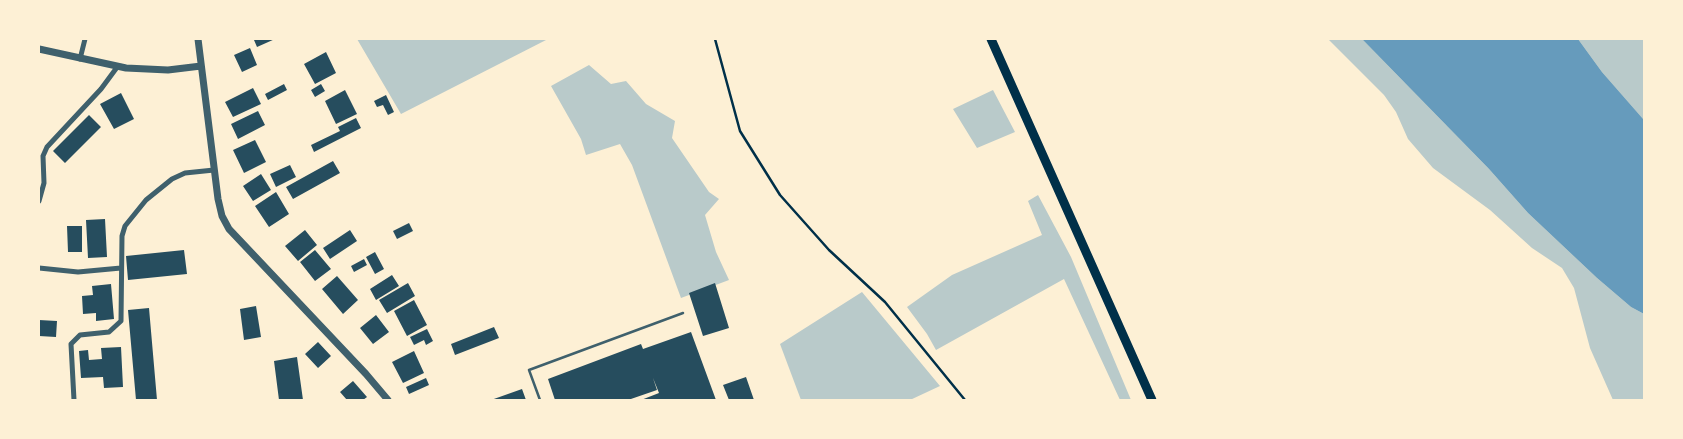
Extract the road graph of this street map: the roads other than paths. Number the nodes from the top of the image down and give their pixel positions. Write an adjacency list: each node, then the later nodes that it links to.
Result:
1 (86, 39): 5 (street)
2 (198, 39): 7 (street)
3 (991, 39): 16 (main road)
4 (39, 49): 5 (street)
5 (80, 59): 6 (street)
6 (118, 66): 7 (street); 9 (street)
7 (201, 66): 8 (street)
8 (214, 170): 11 (street); 14 (street)
9 (39, 201)
10 (39, 268): 11 (street)
11 (121, 268): 13 (street)
12 (683, 313): 15 (lane)
13 (74, 400)
14 (388, 400)
15 (540, 400)
16 (1152, 400)

